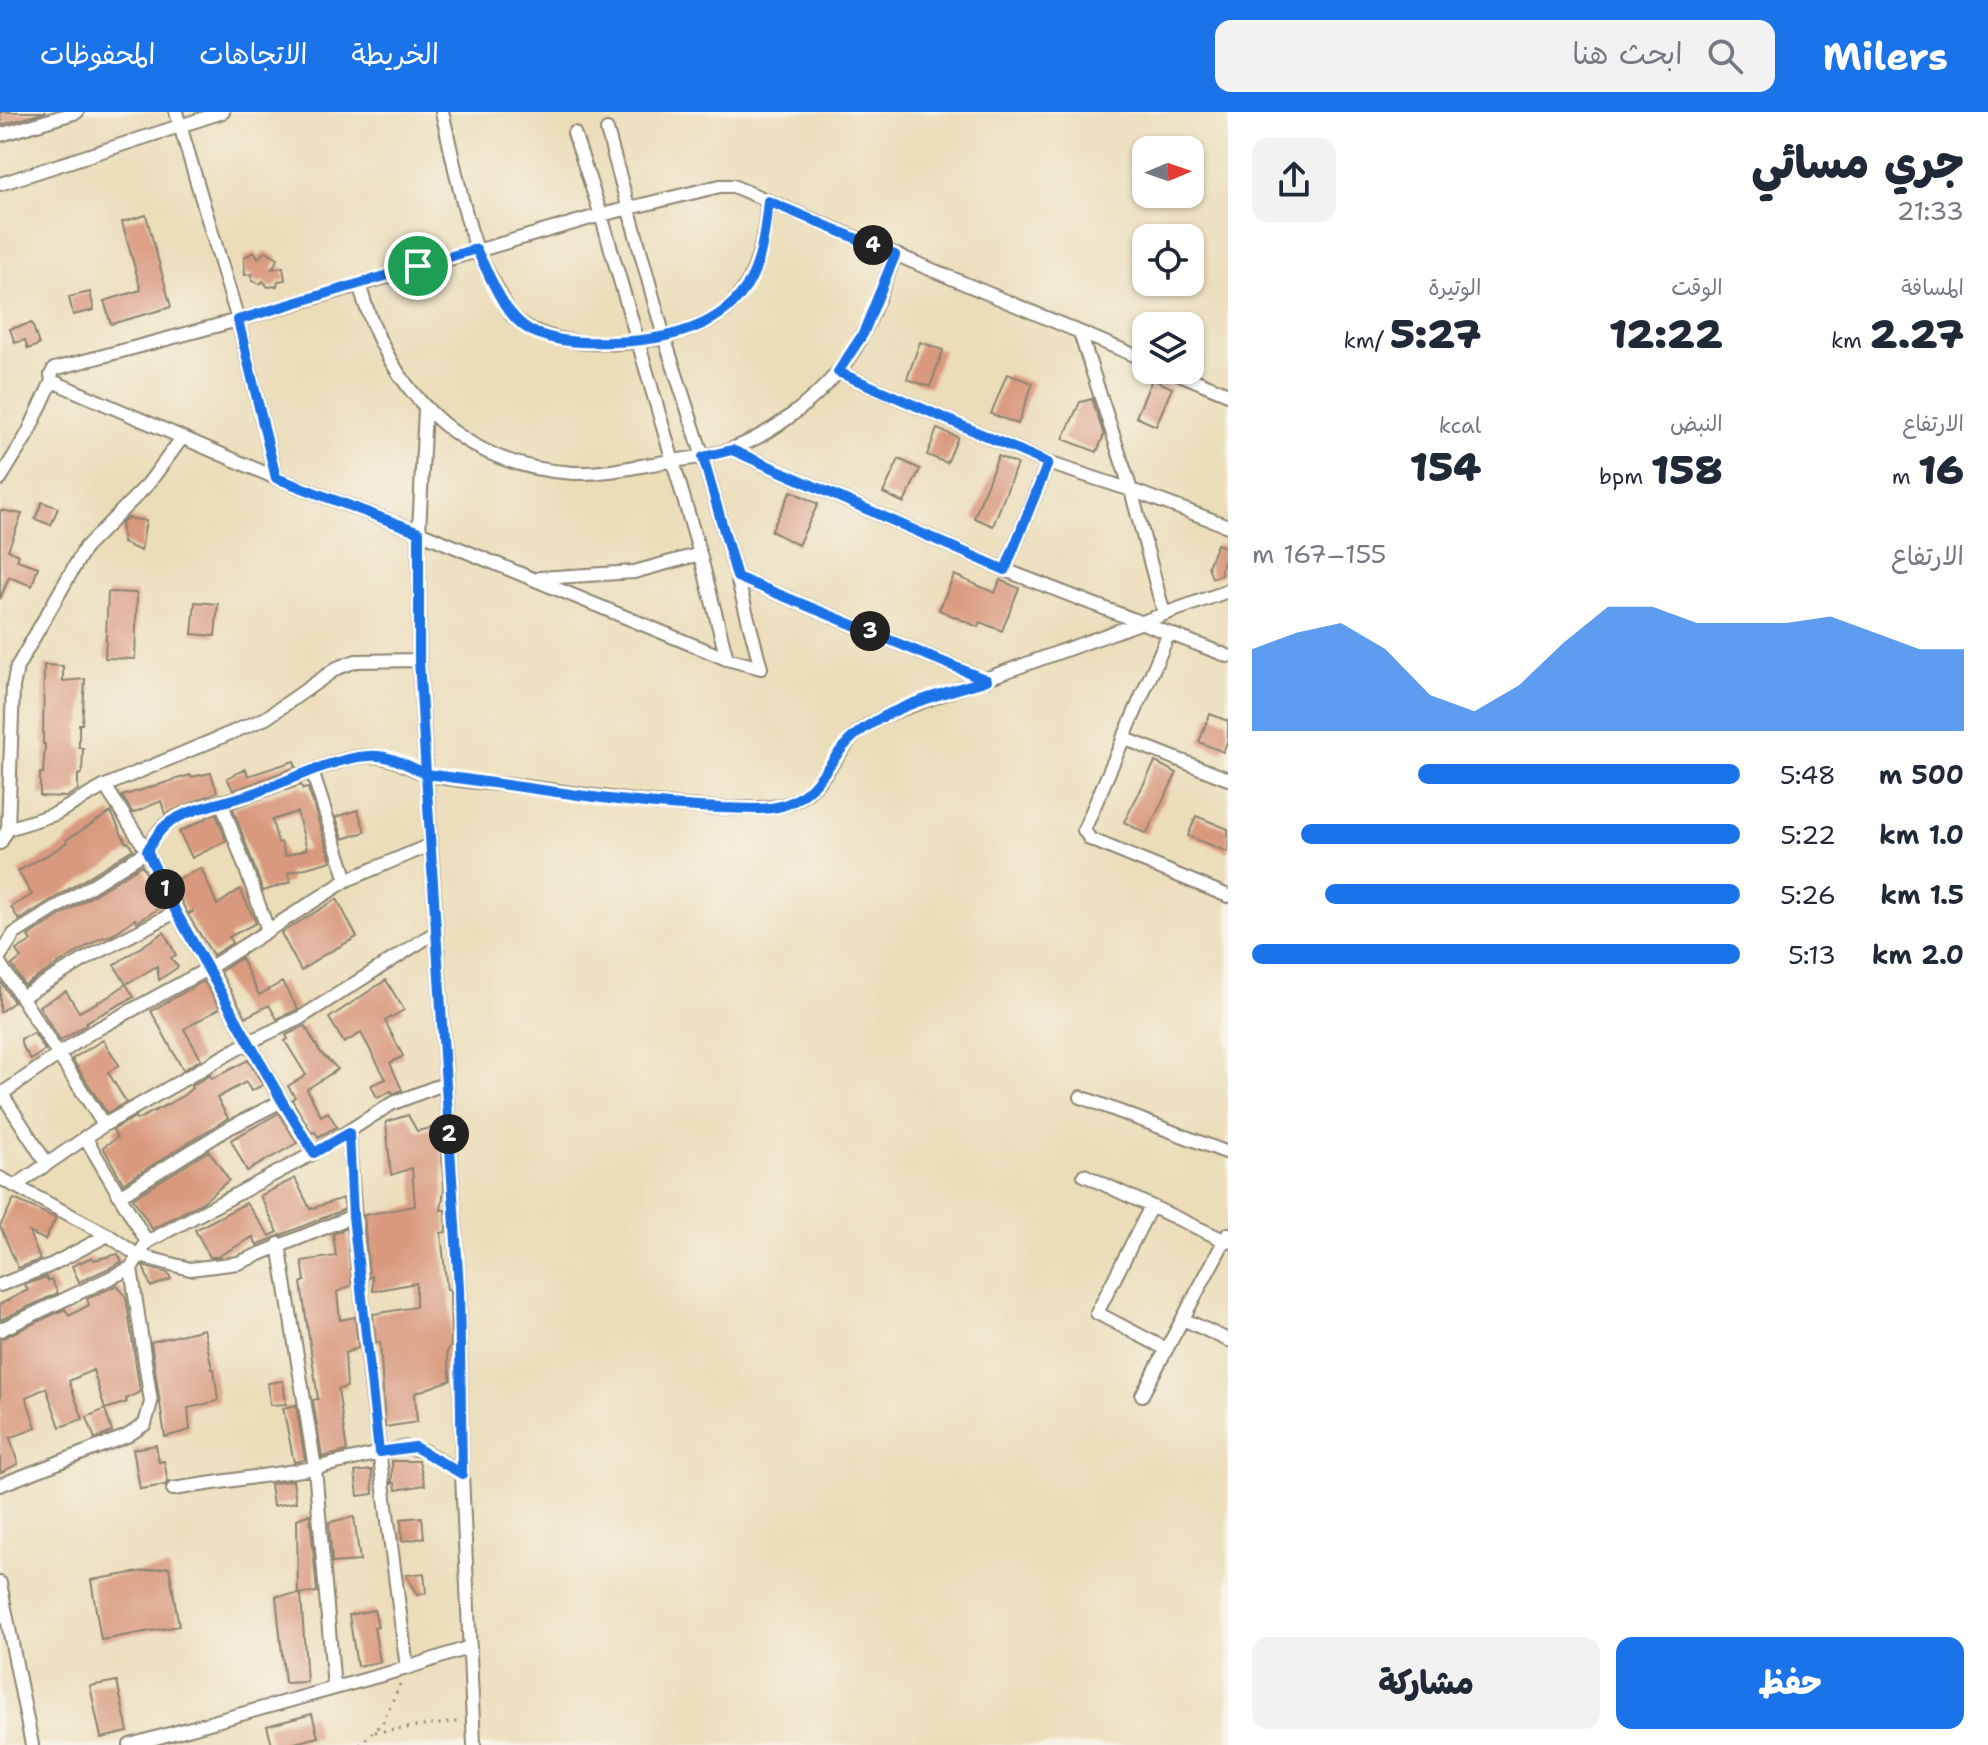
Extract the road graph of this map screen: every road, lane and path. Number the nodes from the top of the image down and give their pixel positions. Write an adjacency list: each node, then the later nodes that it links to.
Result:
1 (77, 112): 8 (street)
2 (176, 112): 5 (street)
3 (223, 112): 5 (street)
4 (442, 112): 13 (street)
5 (180, 127): 9 (street); 16 (street)
6 (607, 130): 11 (street)
7 (574, 133): 12 (street)
8 (0, 135)
9 (0, 184)
10 (768, 201): 11 (street); 14 (street); 18 (street)
11 (629, 209): 12 (street); 18 (street)
12 (601, 215): 13 (street); 19 (street)
13 (476, 249): 15 (street); 19 (street)
14 (895, 255): 17 (street); 21 (street)
15 (359, 284): 16 (street); 25 (street)
16 (238, 320): 22 (street); 31 (street)
17 (1080, 333): 20 (street); 33 (street)
18 (664, 337): 19 (street); 28 (street)
19 (636, 341): 29 (street)
20 (1132, 354)
21 (838, 372): 27 (street); 30 (street)
22 (52, 381): 26 (street); 32 (street)
23 (1204, 384): 24 (street)
24 (1228, 394)
25 (425, 409): 29 (street); 35 (street)
26 (182, 438): 31 (street); 49 (street)
27 (732, 450): 28 (street); 37 (street)
28 (703, 457): 29 (street); 38 (street)
29 (672, 461): 36 (street)
30 (1048, 463): 33 (street); 37 (street)
31 (276, 478): 35 (street)
32 (0, 479)
33 (1131, 490): 34 (street); 41 (street)
34 (1228, 526)
35 (419, 532): 39 (street); 46 (street)
36 (700, 554): 39 (street); 45 (street)
37 (1005, 570): 42 (street)
38 (737, 577): 45 (street); 47 (street)
39 (533, 578): 45 (street)
40 (1228, 591): 41 (street)
41 (1164, 614): 42 (street)
42 (1141, 621): 43 (street); 47 (street)
43 (1169, 633): 44 (street); 48 (street)
44 (1228, 656)
45 (727, 659)
46 (419, 660): 51 (street); 53 (street)
47 (987, 680): 51 (street)
48 (1123, 738): 52 (street); 60 (street)
49 (6, 752): 55 (street)
50 (312, 771): 51 (street); 54 (street); 59 (street)
51 (426, 774): 57 (street)
52 (1228, 779)
53 (105, 786): 55 (street); 58 (street)
54 (221, 801): 58 (street); 63 (street)
55 (8, 829): 56 (street)
56 (0, 843)
57 (430, 845): 59 (street); 64 (street)
58 (147, 851): 61 (street); 65 (street)
59 (347, 880): 63 (street)
60 (1228, 896)
61 (176, 912): 68 (street); 69 (street)
62 (0, 927): 65 (street)
63 (268, 930): 68 (street)
64 (436, 932): 70 (street); 72 (street)
65 (14, 934): 66 (street)
66 (0, 956)
67 (0, 964): 69 (street)
68 (209, 968): 70 (street); 71 (street)
69 (21, 997): 71 (street)
70 (249, 1042): 75 (street); 76 (street)
71 (57, 1056): 73 (street); 76 (street)
72 (446, 1083): 77 (street); 102 (street)
73 (1, 1094): 81 (street)
74 (1081, 1097): 80 (street)
75 (282, 1101): 79 (street); 85 (street)
76 (104, 1125): 78 (street)
77 (349, 1133): 79 (street); 87 (street)
78 (85, 1137): 81 (street); 85 (street)
79 (314, 1153): 90 (street)
80 (1228, 1153)
81 (47, 1164): 84 (street)
82 (1084, 1175): 86 (street)
83 (0, 1178): 84 (street)
84 (15, 1186): 88 (street)
85 (119, 1196): 90 (street)
86 (1151, 1206): 89 (street); 98 (street)
87 (353, 1216): 91 (street); 100 (street)
88 (108, 1235): 92 (street); 94 (street)
89 (1227, 1239): 95 (street)
90 (147, 1242): 92 (street)
91 (279, 1244): 92 (street); 101 (street)
92 (137, 1255): 93 (street)
93 (131, 1268): 96 (street); 103 (street)
94 (0, 1285)
95 (1183, 1319): 97 (street); 98 (street)
96 (0, 1330)
97 (1228, 1340)
98 (1166, 1349): 99 (street)
99 (1142, 1395)
100 (379, 1452): 101 (street); 102 (street); 107 (street)
101 (315, 1468): 104 (street); 108 (street)
102 (462, 1474): 106 (street)
103 (0, 1485)
104 (173, 1489)
105 (0, 1583): 111 (street)
106 (470, 1647): 107 (street); 109 (street)
107 (407, 1668): 108 (street); 110 (path)
108 (334, 1688): 112 (street)
109 (473, 1720): 110 (path); 114 (street)
110 (375, 1732): 113 (path)
111 (32, 1745)
112 (130, 1745)
113 (360, 1745)
114 (474, 1745)

